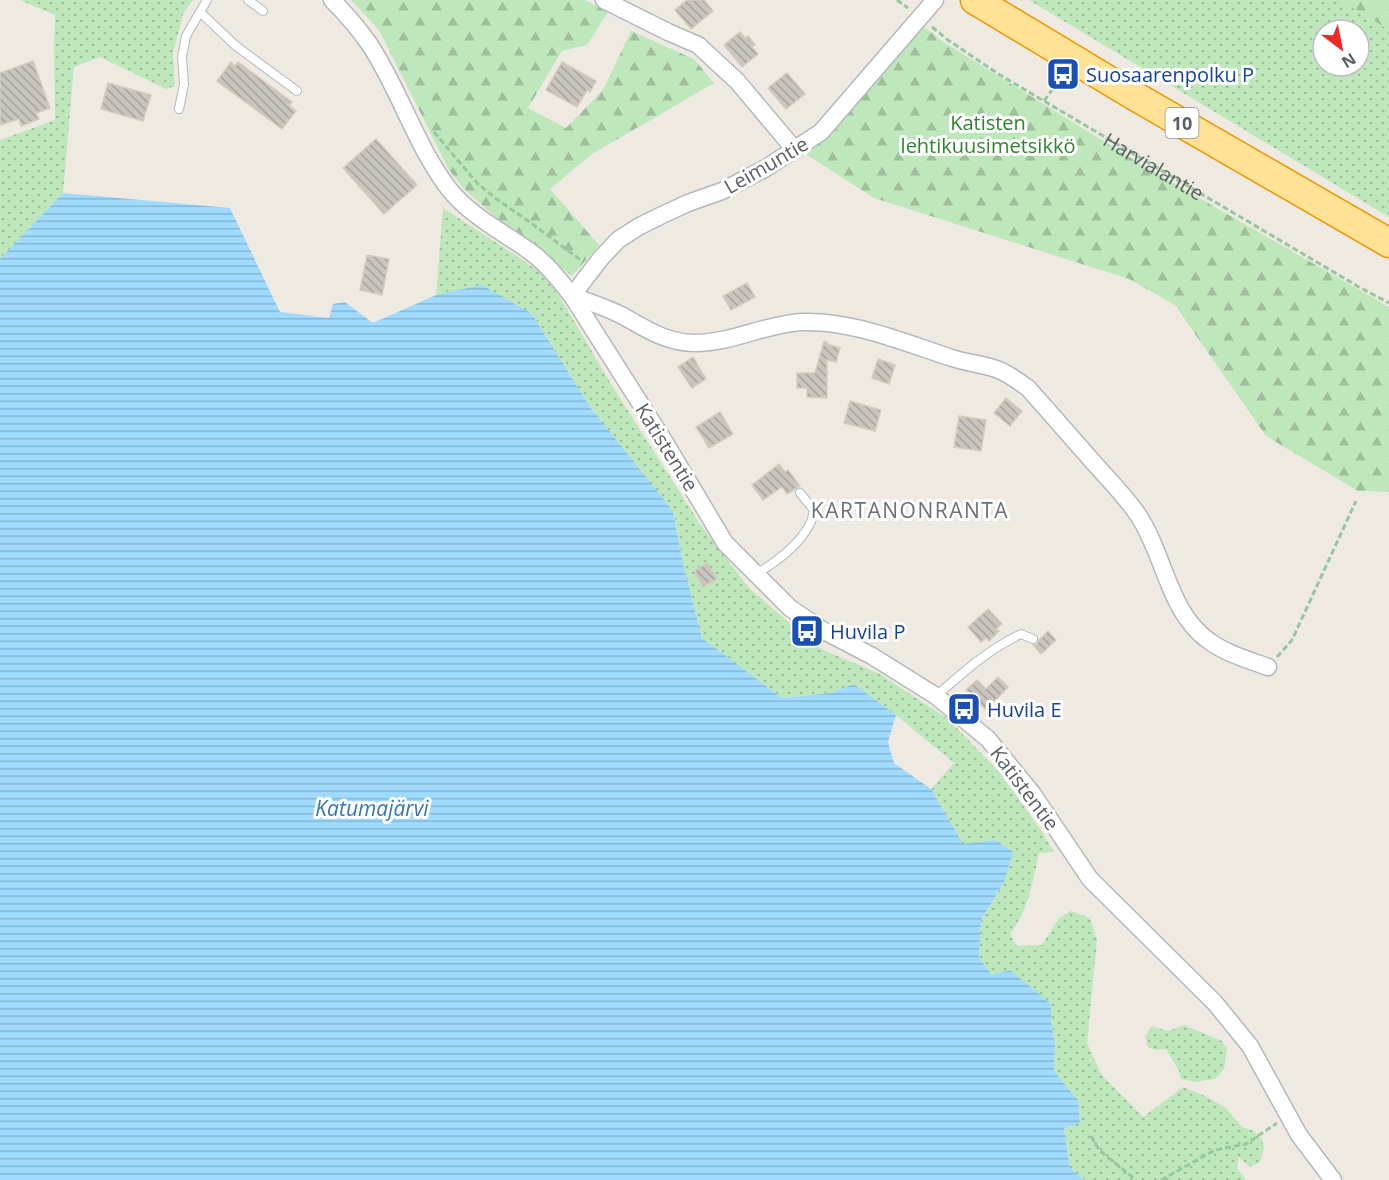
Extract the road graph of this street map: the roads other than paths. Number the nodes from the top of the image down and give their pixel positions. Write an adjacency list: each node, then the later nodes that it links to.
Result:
1 (207, 0): 8 (lane)
2 (248, 0): 7 (lane)
3 (332, 0): 13 (street, Katistentie)
4 (604, 0): 11 (street)
5 (935, 0): 11 (street, Leimuntie)
6 (975, 0): 12 (highway, 10)
7 (263, 11)
8 (200, 12): 9 (lane); 10 (lane)
9 (297, 91)
10 (179, 109)
11 (795, 150): 13 (street, Leimuntie)
12 (1389, 243)
13 (572, 296): 15 (street, Katistentie); 17 (street)
14 (800, 493): 15 (lane)
15 (756, 574): 18 (street, Katistentie)
16 (1033, 639): 18 (lane)
17 (1268, 667)
18 (936, 696): 19 (street, Katistentie)
19 (1333, 1180)

